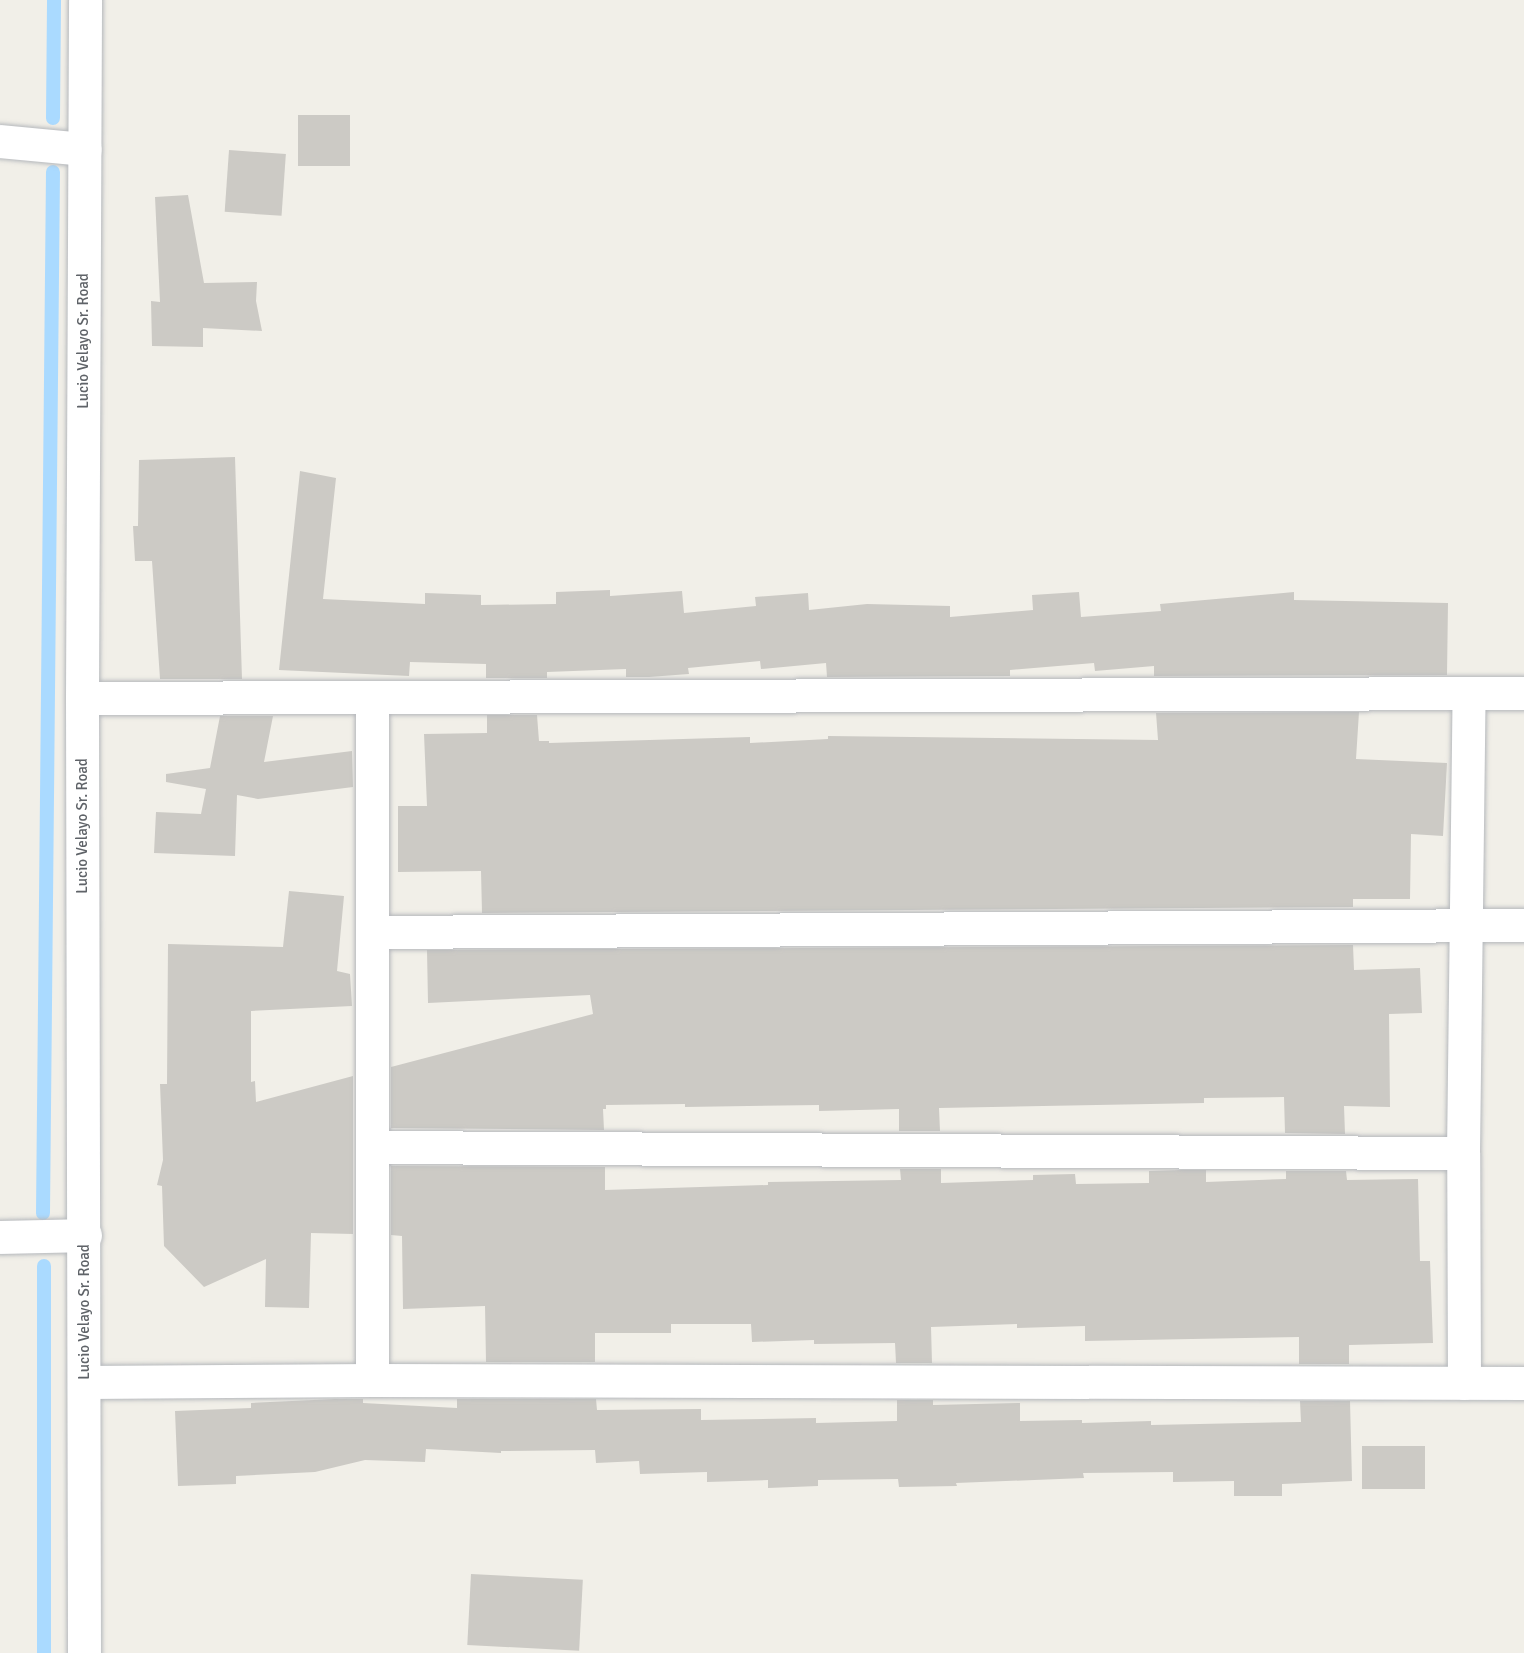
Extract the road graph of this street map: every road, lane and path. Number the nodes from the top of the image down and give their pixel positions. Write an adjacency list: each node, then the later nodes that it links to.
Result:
1 (86, 0): 3 (street, Lucio Velayo Sr. Road)
2 (0, 141): 3 (street)
3 (85, 149): 7 (street, Lucio Velayo Sr. Road)
4 (1469, 693): 5 (street); 6 (street); 9 (street)
5 (1524, 693)
6 (372, 697): 7 (street); 10 (street)
7 (82, 698): 13 (street, Lucio Velayo Sr. Road)
8 (1524, 925): 9 (street)
9 (1466, 926): 10 (street); 12 (street)
10 (372, 932): 11 (street)
11 (372, 1148): 12 (street); 15 (street)
12 (1463, 1153): 17 (street)
13 (85, 1235): 14 (street); 16 (street, Lucio Velayo Sr. Road)
14 (0, 1237)
15 (372, 1380): 16 (street); 17 (street)
16 (85, 1382): 19 (street, Lucio Velayo Sr. Road)
17 (1464, 1383): 18 (street)
18 (1524, 1383)
19 (84, 1653)

